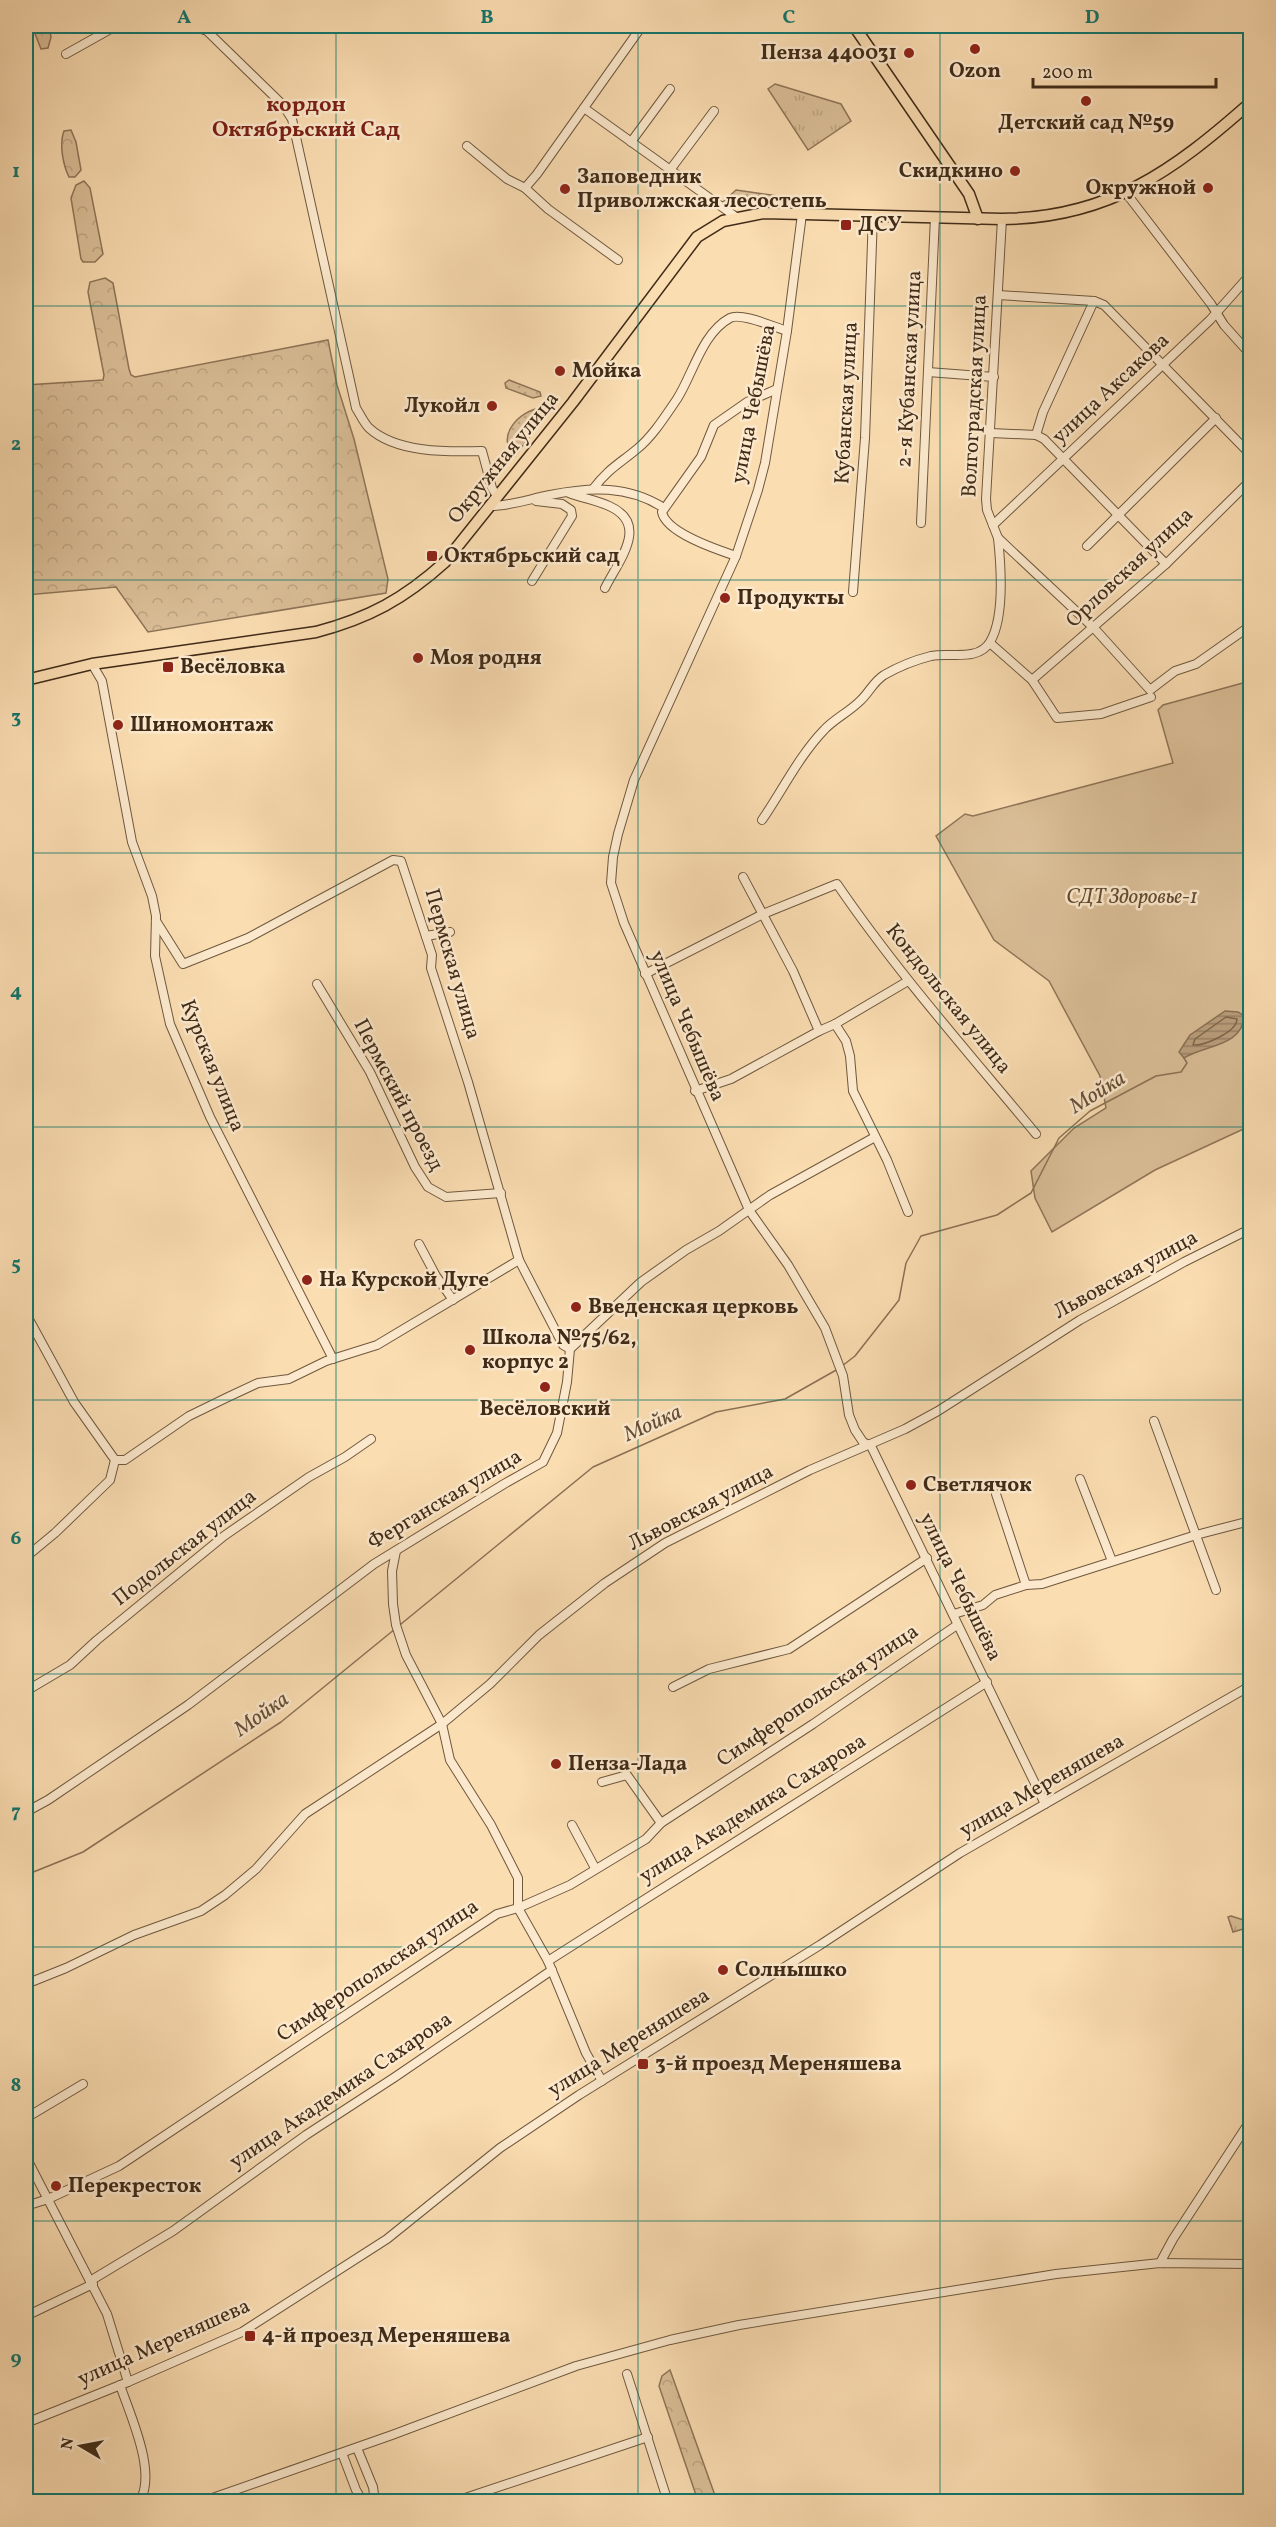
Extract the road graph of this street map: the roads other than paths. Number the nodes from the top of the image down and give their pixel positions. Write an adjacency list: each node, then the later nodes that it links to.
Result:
1 (116, 26): 5 (street)
2 (194, 26): 40 (street)
3 (642, 26): 8 (street)
4 (854, 26): 19 (main road)
5 (66, 54)
6 (670, 89): 10 (street)
7 (1251, 104): 14 (main road, Окружная улица)
8 (584, 108): 10 (street); 13 (street)
9 (714, 111): 12 (street)
10 (631, 142): 12 (street)
11 (467, 146): 13 (street)
12 (670, 170): 17 (street)
13 (525, 188): 21 (street)
14 (1126, 193): 20 (main road, Окружная улица); 25 (street)
15 (802, 214): 16 (main road, Окружная улица); 17 (main road, Окружная улица); 26 (street, улица Чебышёва)
16 (873, 215): 18 (main road, Окружная улица); 53 (street, Кубанская улица)
17 (736, 217): 40 (main road, Окружная улица)
18 (935, 217): 19 (main road, Окружная улица); 29 (street, 2-я Кубанская улица)
19 (978, 219): 20 (main road, Окружная улица)
20 (1002, 219): 23 (street, Волгоградская улица)
21 (618, 260)
22 (1251, 275): 25 (street, улица Аксакова)
23 (998, 295): 24 (street); 30 (street, Волгоградская улица)
24 (1094, 301): 28 (street); 34 (street)
25 (1217, 313): 27 (street); 28 (street, улица Аксакова)
26 (787, 331): 31 (street, улица Чебышёва); 38 (street)
27 (1251, 354)
28 (1163, 365): 32 (street); 36 (street, улица Аксакова)
29 (928, 372): 30 (street); 45 (street, 2-я Кубанская улица)
30 (994, 378): 33 (street, Волгоградская улица)
31 (777, 389): 43 (street); 49 (street, улица Чебышёва)
32 (1216, 418): 35 (street); 44 (street)
33 (991, 434): 34 (street); 46 (street, Волгоградская улица)
34 (1036, 435): 36 (street)
35 (1251, 454)
36 (1063, 459): 44 (street); 46 (street, улица Аксакова)
37 (1251, 481): 50 (street, Орловская улица)
38 (592, 489): 39 (street); 43 (street)
39 (568, 493): 41 (street); 52 (street)
40 (497, 496): 42 (main road, Окружная улица)
41 (532, 501): 42 (street); 51 (street)
42 (489, 506): 57 (main road, Окружная улица)
43 (664, 508): 49 (street)
44 (1120, 514): 48 (street); 50 (street)
45 (921, 523)
46 (993, 525): 47 (street, Волгоградская улица)
47 (998, 538): 55 (street, Волгоградская улица); 56 (street)
48 (1087, 546)
49 (736, 556): 67 (street, улица Чебышёва)
50 (1166, 564): 55 (street, Орловская улица)
51 (532, 581)
52 (605, 588)
53 (853, 592)
54 (1251, 626): 60 (street)
55 (1094, 628): 59 (street, Орловская улица); 60 (street, Волгоградская улица)
56 (990, 643): 59 (street); 61 (street)
57 (92, 664): 58 (main road, Окружная улица); 64 (street, Курская улица)
58 (26, 680)
59 (1032, 680): 60 (street)
60 (1151, 693)
61 (762, 820)
62 (743, 877): 63 (street)
63 (763, 914): 67 (street); 68 (street, Кондольская улица); 71 (street)
64 (156, 921): 66 (street, Пермская улица); 84 (street, Курская улица)
65 (450, 932): 66 (street)
66 (426, 936): 75 (street, Пермская улица)
67 (645, 974): 72 (street, улица Чебышёва)
68 (908, 981): 70 (street); 73 (street, Кондольская улица)
69 (317, 984): 75 (street, Пермский проезд)
70 (835, 1024): 71 (street); 74 (street)
71 (819, 1031): 72 (street)
72 (695, 1091): 76 (street, улица Чебышёва)
73 (1036, 1134)
74 (875, 1137): 76 (street); 77 (street)
75 (501, 1193): 80 (street, Пермская улица)
76 (749, 1210): 83 (street); 87 (street, улица Чебышёва)
77 (908, 1212)
78 (1251, 1229): 87 (street, Львовская улица)
79 (419, 1244): 81 (street)
80 (519, 1260): 81 (street); 83 (street, Пермская улица)
81 (453, 1300): 84 (street)
82 (26, 1314): 88 (street)
83 (570, 1349): 93 (street, Ферганская улица)
84 (333, 1359): 88 (street)
85 (1154, 1421): 92 (street)
86 (371, 1439): 104 (street, Подольская улица)
87 (871, 1446): 95 (street, улица Чебышёва); 105 (street, Львовская улица)
88 (115, 1460): 94 (street)
89 (1080, 1479): 96 (street)
90 (996, 1494): 97 (street)
91 (1251, 1521): 92 (street)
92 (1196, 1535): 96 (street); 98 (street)
93 (396, 1551): 105 (street); 108 (street, Ферганская улица)
94 (26, 1557)
95 (927, 1558): 99 (street, улица Чебышёва); 103 (street)
96 (1112, 1561): 97 (street)
97 (1026, 1585): 99 (street)
98 (1216, 1590)
99 (954, 1614): 100 (street, улица Чебышёва)
100 (957, 1624): 101 (street, улица Чебышёва); 109 (street, Симферопольская улица)
101 (987, 1682): 107 (street, улица Чебышёва); 113 (street, улица Академика Сахарова)
102 (1251, 1686): 107 (street, улица Мереняшева)
103 (673, 1687)
104 (26, 1691)
105 (442, 1724): 112 (street); 115 (street, Львовская улица)
106 (602, 1782): 109 (street)
107 (1045, 1804): 116 (street, улица Мереняшева)
108 (27, 1809)
109 (661, 1823): 111 (street, Симферопольская улица)
110 (572, 1825): 111 (street)
111 (595, 1868): 112 (street, Симферопольская улица)
112 (518, 1908): 113 (street); 121 (street, Симферопольская улица)
113 (548, 1960): 114 (street)
114 (552, 1970): 116 (street); 125 (street, улица Академика Сахарова)
115 (26, 1984)
116 (602, 2081): 128 (street, улица Мереняшева)
117 (83, 2084): 118 (street)
118 (26, 2118)
119 (1251, 2121): 123 (street)
120 (26, 2157): 121 (street)
121 (48, 2199): 122 (street, Симферопольская улица); 125 (street)
122 (26, 2206)
123 (1160, 2263): 124 (street); 131 (street)
124 (1251, 2264)
125 (92, 2282): 126 (street, улица Академика Сахарова); 128 (street)
126 (26, 2316)
127 (627, 2374): 130 (street)
128 (124, 2384): 129 (street, улица Мереняшева); 133 (street)
129 (26, 2423)
130 (648, 2438): 137 (street); 138 (street)
131 (357, 2448): 132 (street); 136 (street)
132 (342, 2453): 134 (street); 135 (street)
133 (139, 2502)
134 (201, 2502)
135 (363, 2502)
136 (375, 2502)
137 (453, 2502)
138 (669, 2502)

